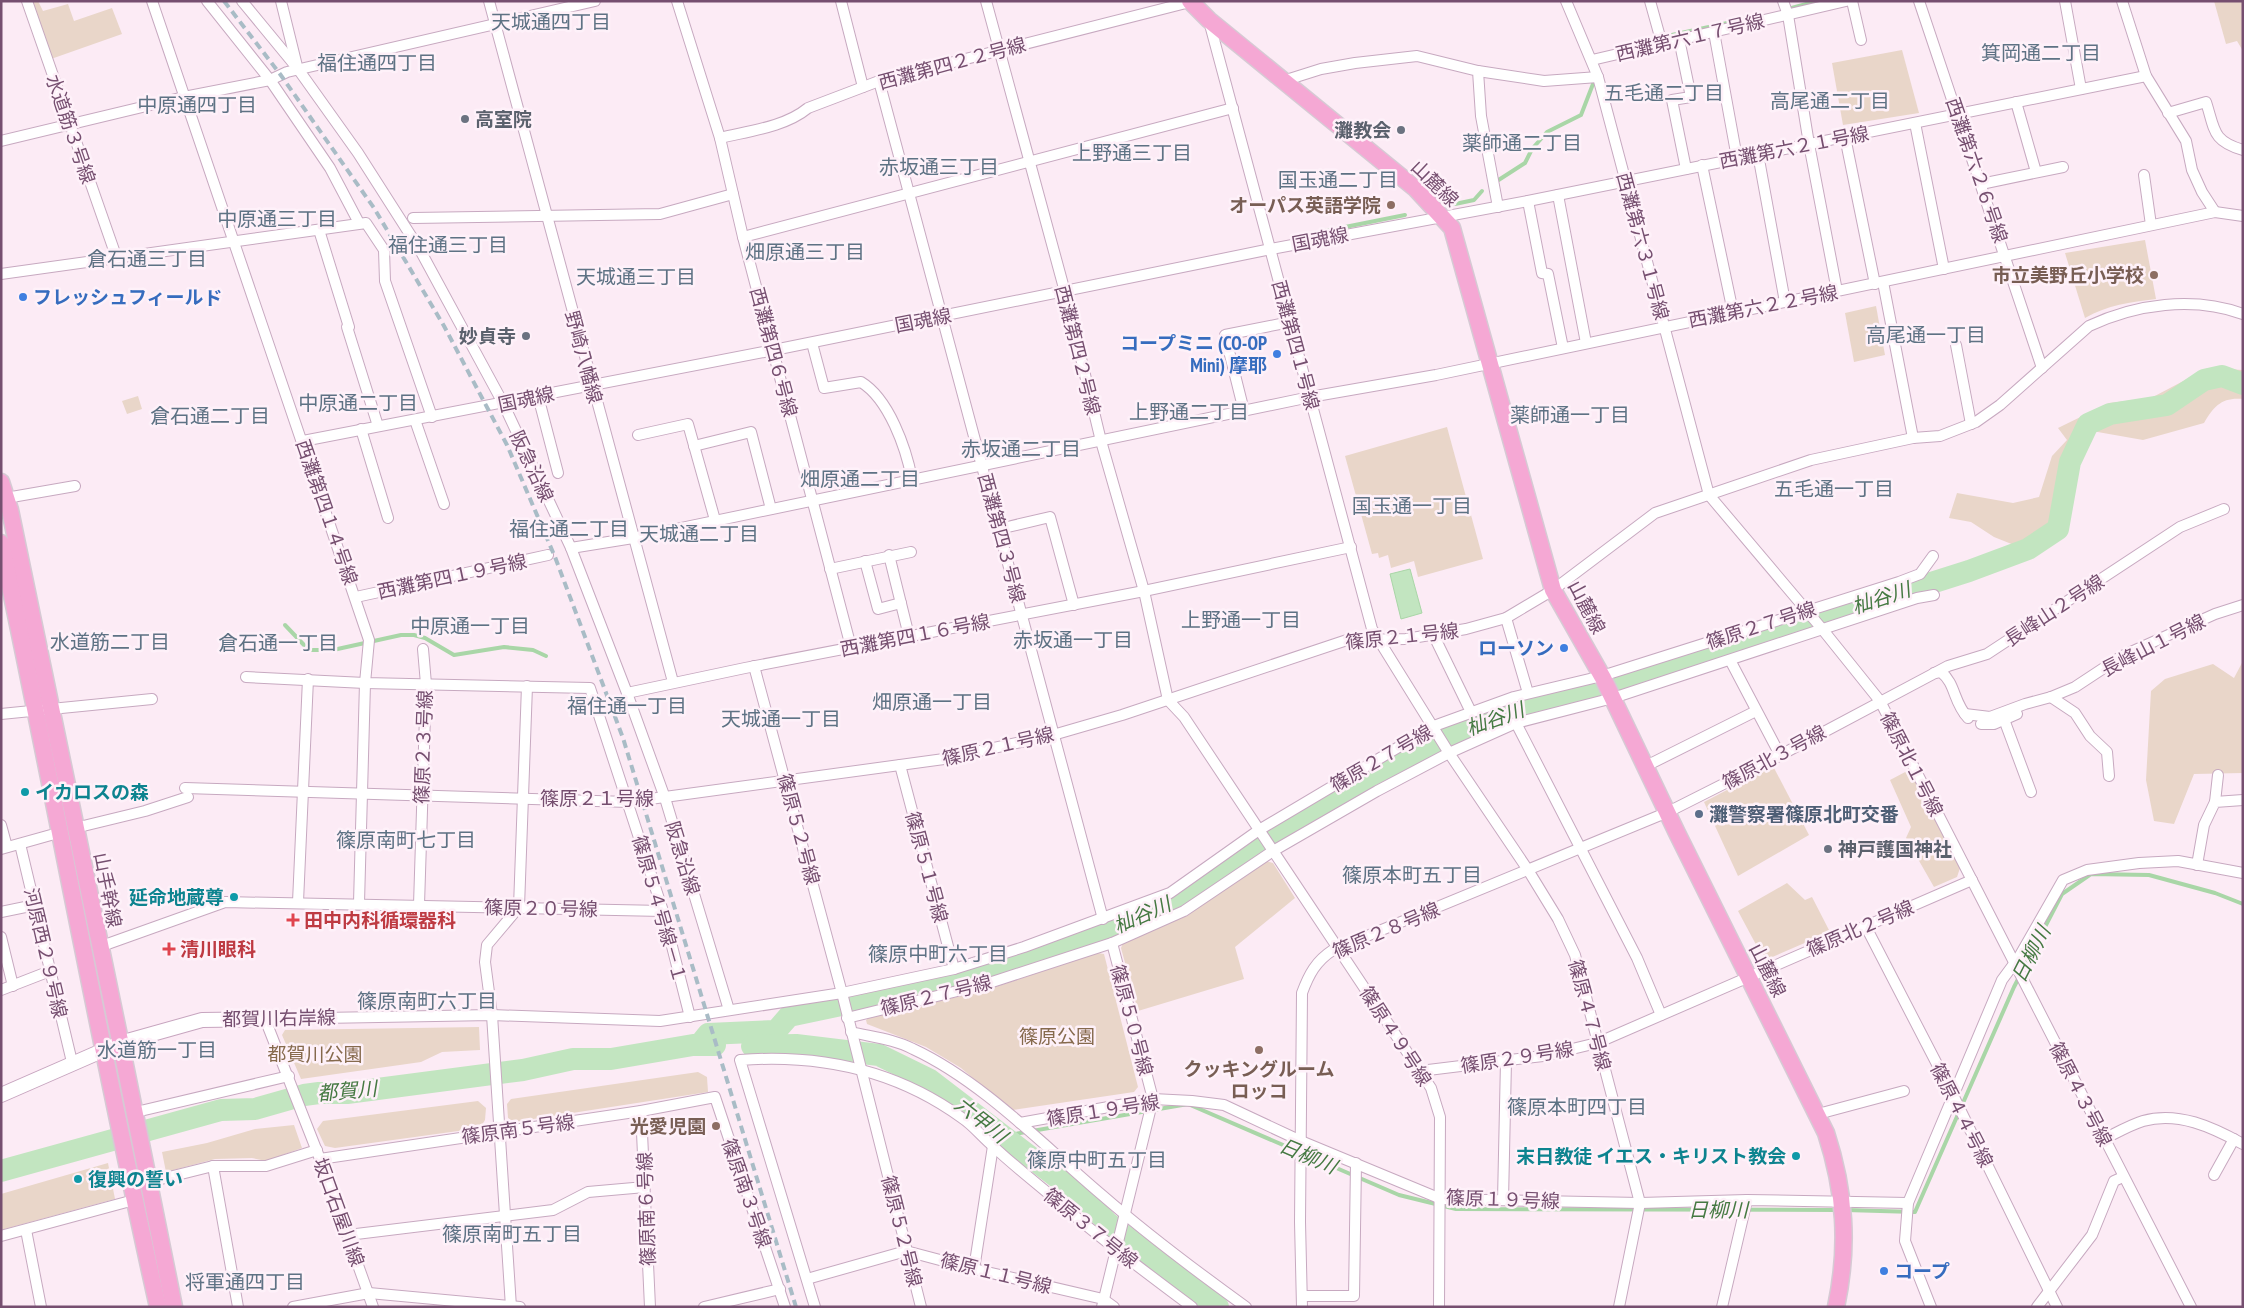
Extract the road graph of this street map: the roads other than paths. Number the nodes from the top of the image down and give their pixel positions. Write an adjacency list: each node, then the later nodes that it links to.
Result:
1 (27, 1): 45 (street, 水道筋３号線)
2 (152, 1): 39 (street, 西灘第四１４号線)
3 (207, 1): 34 (street)
4 (242, 1): 30 (street, 阪急沿線)
5 (281, 1): 30 (street)
6 (489, 1): 23 (street, 野崎八幡線)
7 (595, 1): 23 (street)
8 (677, 1): 47 (street, 西灘第四６号線)
9 (841, 1): 37 (street)
10 (986, 1): 28 (street, 西灘第四２号線)
11 (1205, 1): 22 (street)
12 (1566, 1): 29 (street, 西灘第六３１号線)
13 (1650, 1): 27 (street)
14 (1783, 1): 21 (street)
15 (1846, 1): 21 (street, 西灘第六１７号線)
16 (1852, 1): 26 (street)
17 (1918, 1): 43 (street, 西灘第六２６号線)
18 (2066, 1): 38 (street)
19 (2122, 1): 33 (street)
20 (1190, 2): 22 (main road, 山麓線); 28 (street, 西灘第四２２号線)
21 (1788, 15): 24 (street, 西灘第六１７号線); 49 (street)
22 (1209, 20): 36 (main road, 山麓線); 41 (street, 西灘第四１号線)
23 (495, 24): 30 (street); 67 (street, 野崎八幡線)
24 (1714, 32): 25 (street, 西灘第六１７号線); 52 (street)
25 (1679, 39): 27 (street, 西灘第六１７号線); 56 (street)
26 (1861, 40)
27 (1662, 44): 29 (street, 西灘第六１７号線)
28 (1000, 50): 35 (street, 西灘第四２２号線); 53 (street, 西灘第四２号線)
29 (1592, 60): 32 (street, 西灘第六３１号線)
30 (298, 69): 34 (street); 100 (street, 阪急沿線)
31 (1478, 71): 32 (street); 36 (street); 65 (street)
32 (1598, 76): 59 (street, 西灘第六３１号線)
33 (2146, 76): 38 (street, 西灘第六２１号線); 42 (street)
34 (270, 80): 39 (street); 71 (street)
35 (879, 81): 37 (street, 西灘第四２２号線); 61 (street, 西灘第四３号線)
36 (1284, 81): 68 (main road, 山麓線)
37 (863, 87): 47 (street, 西灘第四２２号線)
38 (2081, 89): 40 (street, 西灘第六２１号線)
39 (184, 97): 45 (street); 75 (street, 西灘第四１４号線)
40 (2016, 102): 43 (street, 西灘第六２１号線); 57 (street)
41 (1233, 108): 53 (street); 76 (street, 西灘第四１号線)
42 (2168, 113): 50 (street); 66 (street)
43 (1957, 114): 44 (street, 西灘第六２１号線); 60 (street, 西灘第六２６号線)
44 (1914, 122): 46 (street, 西灘第六２１号線); 79 (street)
45 (70, 124): 48 (street); 78 (street, 水道筋３号線)
46 (1845, 137): 49 (street, 西灘第六２１号線); 81 (street)
47 (720, 138): 62 (street, 西灘第四６号線)
48 (1, 141)
49 (1809, 144): 51 (street, 西灘第六２１号線); 82 (street)
50 (2243, 150)
51 (1758, 154): 52 (street, 西灘第六２１号線); 84 (street)
52 (1737, 158): 54 (street, 西灘第六２１号線)
53 (1030, 160): 61 (street); 83 (street, 西灘第四２号線)
54 (1702, 165): 56 (street, 西灘第六２１号線); 85 (street)
55 (2063, 167): 57 (street)
56 (1686, 169): 59 (street, 西灘第六２１号線)
57 (2036, 172): 60 (street)
58 (2144, 175): 72 (street)
59 (1626, 180): 63 (street, 西灘第六２１号線); 89 (street, 西灘第六３１号線)
60 (1981, 184): 77 (street, 西灘第六２６号線)
61 (909, 192): 74 (street); 87 (street, 西灘第四３号線)
62 (733, 194): 67 (street); 74 (street, 西灘第四６号線)
63 (1558, 195): 64 (street, 西灘第六２１号線); 91 (street)
64 (1528, 201): 65 (street, 西灘第六２１号線); 93 (street)
65 (1498, 207): 68 (street, 西灘第六２１号線)
66 (2215, 212): 69 (street, 西灘第六２２号線); 72 (street, 西灘第六２２号線)
67 (547, 216): 70 (street); 97 (street, 野崎八幡線)
68 (1441, 216): 76 (street, 国魂線); 95 (main road, 山麓線)
69 (2243, 216)
70 (413, 218)
71 (359, 223): 73 (street); 102 (street)
72 (2151, 225): 77 (street, 西灘第六２２号線)
73 (319, 230): 75 (street); 105 (street)
74 (743, 236): 94 (street, 西灘第四６号線)
75 (231, 243): 78 (street); 109 (street, 西灘第四１４号線)
76 (1271, 249): 83 (street, 国魂線); 88 (street, 西灘第四１号線)
77 (2006, 255): 79 (street, 西灘第六２２号線); 96 (street, 西灘第六２６号線)
78 (116, 256): 80 (street)
79 (1944, 269): 81 (street, 西灘第六２２号線)
80 (1, 274)
81 (1879, 283): 82 (street, 西灘第六２２号線); 108 (street)
82 (1837, 291): 84 (street, 西灘第六２２号線)
83 (1065, 292): 87 (street, 国魂線); 110 (street, 西灘第四２号線)
84 (1785, 302): 85 (street, 西灘第六２２号線)
85 (1733, 312): 89 (street, 西灘第六２２号線)
86 (2243, 314): 96 (street, 篠原２１号線)
87 (942, 317): 90 (street, 国魂線); 112 (street, 西灘第四３号線)
88 (1290, 322): 99 (street, 西灘第四１号線); 101 (street)
89 (1664, 326): 91 (street, 西灘第六２２号線); 116 (street, 西灘第六３１号線)
90 (812, 343): 94 (street, 国魂線); 114 (street)
91 (1586, 343): 93 (street, 西灘第六２２号線)
92 (1956, 345): 104 (street)
93 (1563, 348): 95 (street, 西灘第六２２号線)
94 (774, 350): 97 (street, 国魂線); 118 (street, 西灘第四６号線)
95 (1489, 362): 99 (street, 西灘第六２２号線); 135 (main road, 山麓線)
96 (2042, 368): 104 (street, 篠原２１号線)
97 (591, 385): 98 (street, 国魂線); 125 (street, 野崎八幡線)
98 (538, 396): 100 (street, 国魂線); 113 (street)
99 (1310, 397): 101 (street, 西灘第六２２号線); 127 (street, 西灘第四１号線)
100 (503, 403): 102 (street, 国魂線); 128 (street, 阪急沿線)
101 (1244, 411): 110 (street, 西灘第六２２号線)
102 (432, 417): 103 (street, 国魂線)
103 (410, 421): 105 (street, 国魂線); 119 (street)
104 (1972, 424): 108 (street, 篠原２１号線)
105 (378, 426): 106 (street, 国魂線)
106 (361, 430): 109 (street, 国魂線); 122 (street)
107 (638, 435): 111 (street)
108 (1912, 438): 116 (street, 篠原２１号線)
109 (303, 440): 138 (street, 西灘第四１４号線)
110 (1100, 441): 112 (street, 西灘第六２２号線); 136 (street, 西灘第四２号線)
111 (694, 446): 120 (street); 123 (street)
112 (982, 464): 114 (street, 西灘第六２２号線); 124 (street, 西灘第四３号線)
113 (558, 473)
114 (912, 480): 118 (street, 西灘第六２２号線)
115 (75, 486): 117 (street)
116 (1709, 495): 135 (street, 篠原２１号線); 142 (street, 篠原北１号線)
117 (5, 501): 168 (main road, 山手幹線)
118 (812, 501): 120 (street, 西灘第六２２号線); 134 (street, 西灘第四６号線)
119 (444, 504)
120 (771, 509): 123 (street, 西灘第六２２号線)
121 (2224, 509): 153 (street, 長峰山２号線)
122 (388, 518)
123 (715, 520): 125 (street, 西灘第六２２号線)
124 (999, 529): 140 (street); 143 (street, 西灘第四３号線)
125 (633, 538): 128 (street, 西灘第六２２号線); 157 (street, 野崎八幡線)
126 (1, 543): 168 (main road, 山手幹線)
127 (1350, 546): 136 (street, 西灘第四１６号線); 148 (street, 西灘第四１号線)
128 (571, 548): 161 (street, 阪急沿線)
129 (911, 552): 131 (street)
130 (548, 555): 138 (street, 西灘第四１９号線)
131 (889, 555): 133 (street); 139 (street)
132 (1933, 556): 142 (street, 篠原２７号線)
133 (865, 561): 134 (street); 139 (street)
134 (830, 569): 149 (street, 西灘第四６号線)
135 (1553, 590): 144 (street, 篠原２１号線); 155 (main road, 山麓線)
136 (1144, 591): 140 (street, 西灘第四１６号線); 166 (street, 西灘第四２号線)
137 (1934, 595): 145 (street, 篠原２７号線)
138 (356, 597): 158 (street, 西灘第四１４号線)
139 (901, 603): 147 (street)
140 (1074, 605): 143 (street, 西灘第四１６号線)
141 (2243, 605): 164 (street, 長峰山１号線)
142 (1808, 612): 145 (street, 篠原北１号線); 155 (street, 篠原２７号線)
143 (1022, 615): 147 (street, 西灘第四１６号線); 175 (street, 西灘第四３号線)
144 (1506, 618): 146 (street, 篠原２１号線); 162 (street)
145 (1822, 629): 151 (street, 篠原２７号線); 167 (street, 篠原北１号線)
146 (1433, 634): 148 (street, 篠原２１号線); 170 (street)
147 (909, 636): 149 (street, 西灘第四１６号線)
148 (1378, 640): 166 (street, 篠原２１号線); 174 (street)
149 (851, 647): 152 (street, 西灘第四１６号線)
150 (423, 649): 159 (street, 篠原２３号線)
151 (1730, 660): 163 (street, 篠原２７号線); 169 (street)
152 (754, 666): 157 (street, 西灘第四１６号線); 182 (street, 篠原５２号線)
153 (1934, 673): 167 (street, 長峰山２号線); 172 (street, 長峰山１号線)
154 (246, 677): 156 (street)
155 (1603, 677): 162 (street, 篠原２７号線); 163 (main road, 山麓線)
156 (308, 679): 158 (street); 183 (street)
157 (673, 682): 161 (street, 西灘第四１６号線)
158 (365, 683): 159 (street); 184 (street)
159 (426, 684): 160 (street); 186 (street, 篠原２３号線)
160 (528, 686): 187 (street); 190 (street, 篠原５４号線－１)
161 (627, 693): 188 (street, 阪急沿線)
162 (1528, 693): 170 (street, 篠原２７号線)
163 (1612, 696): 173 (street, 篠原２７号線); 179 (main road, 山麓線)
164 (2051, 698): 172 (street, 長峰山１号線); 181 (street)
165 (152, 699): 168 (street)
166 (1168, 700): 175 (street, 篠原２１号線); 195 (street)
167 (1880, 701): 177 (street, 篠原北３号線); 204 (street, 篠原北１号線)
168 (44, 709): 171 (street); 194 (main road, 山手幹線); 196 (main road, 山手幹線)
169 (1756, 711): 177 (street); 179 (street)
170 (1472, 712): 174 (street, 篠原２７号線)
171 (1, 714)
172 (2002, 717): 185 (street)
173 (1516, 723): 176 (street, 篠原２７号線); 199 (street)
174 (1434, 726): 176 (street, 篠原４７号線); 195 (street, 篠原２７号線)
175 (1053, 735): 178 (street, 篠原２１号線); 212 (street)
176 (1449, 753): 200 (street, 篠原２７号線); 202 (street, 篠原４７号線)
177 (1780, 756): 192 (street, 篠原北３号線)
178 (900, 765): 182 (street, 篠原２１号線); 219 (street, 篠原５１号線)
179 (1646, 766): 192 (main road, 山麓線)
180 (2218, 775): 191 (street)
181 (2109, 776)
182 (786, 782): 188 (street, 篠原２１号線); 224 (street, 篠原５２号線)
183 (302, 790): 184 (street, 篠原２１号線); 194 (street, 篠原２１号線); 205 (street)
184 (361, 792): 186 (street, 篠原２１号線); 206 (street)
185 (2031, 792)
186 (421, 794): 187 (street, 篠原２１号線); 208 (street, 篠原２３号線)
187 (523, 798): 190 (street, 篠原２１号線); 209 (street)
188 (665, 798): 190 (street, 篠原２１号線); 225 (street, 阪急沿線)
189 (2243, 800): 191 (street)
190 (628, 802): 210 (street, 篠原５４号線－１)
191 (2215, 802): 201 (street)
192 (1668, 812): 199 (street, 篠原２８号線); 221 (main road, 山麓線)
193 (1, 825): 198 (street)
194 (76, 828): 216 (main road, 山手幹線)
195 (1259, 830): 200 (street, 篠原４９号線); 212 (street, 篠原２７号線)
196 (58, 833): 197 (street); 234 (main road, 山手幹線)
197 (20, 844): 198 (street); 207 (street, 河原西２９号線)
198 (4, 848)
199 (1580, 848): 202 (street, 篠原２８号線); 227 (street)
200 (1273, 851): 215 (street, 篠原２７号線); 217 (street, 篠原４９号線)
201 (2197, 865): 203 (street); 218 (street)
202 (1528, 870): 217 (street, 篠原２８号線); 233 (street, 篠原４７号線)
203 (2243, 873)
204 (1972, 880): 213 (street, 篠原北２号線); 218 (street, 篠原４３号線)
205 (298, 902): 206 (street, 篠原２０号線); 216 (street, 篠原２０号線)
206 (359, 904): 208 (street, 篠原２０号線)
207 (35, 905): 211 (street); 220 (street, 河原西２９号線)
208 (419, 905): 209 (street, 篠原２０号線)
209 (519, 907): 210 (street, 篠原２０号線); 226 (street)
210 (663, 911): 228 (street, 篠原５４号線－１)
211 (1, 912)
212 (1103, 919): 219 (street, 篠原２７号線)
213 (1865, 925): 221 (street, 篠原北２号線); 243 (street, 篠原４４号線)
214 (1, 937): 222 (street)
215 (1112, 943): 230 (street, 篠原２７号線); 244 (street, 篠原５０号線)
216 (99, 947): 232 (main road, 山手幹線)
217 (1339, 948): 238 (street, 篠原４９号線); 251 (street, 篠原２８号線)
218 (2015, 965): 243 (street); 250 (street, 篠原４３号線)
219 (954, 969): 224 (street, 篠原２７号線)
220 (50, 971): 222 (street); 236 (street, 河原西２９号線)
221 (1749, 976): 227 (street, 篠原２９号線); 247 (main road, 山麓線)
222 (13, 986): 223 (street)
223 (1, 990)
224 (842, 993): 225 (street); 230 (street, 篠原５２号線)
225 (730, 1010): 228 (street)
226 (492, 1015): 228 (street, 都賀川右岸線); 229 (street, 都賀川右岸線); 249 (street)
227 (1661, 1015): 233 (street, 篠原２９号線)
228 (690, 1017)
229 (265, 1018): 232 (street, 都賀川右岸線); 239 (street)
230 (847, 1018): 231 (street)
231 (851, 1032): 237 (street, 篠原５２号線); 248 (street, 篠原１９号線)
232 (120, 1042): 234 (street, 都賀川右岸線); 246 (main road, 山手幹線)
233 (1597, 1043): 235 (street, 篠原２９号線); 266 (street, 篠原４７号線)
234 (103, 1050): 236 (street, 都賀川右岸線); 262 (main road, 山手幹線)
235 (1506, 1061): 238 (street, 篠原２９号線); 263 (street)
236 (72, 1062): 241 (street, 都賀川右岸線)
237 (861, 1068): 253 (street); 273 (street, 篠原５２号線); 276 (street)
238 (1420, 1071): 261 (street, 篠原４９号線)
239 (290, 1078): 246 (street); 254 (street, 坂口石屋川線)
240 (1904, 1091): 247 (street)
241 (1, 1095)
242 (715, 1097): 245 (street, 篠原南５号線); 277 (street, 篠原南３号線)
243 (1955, 1099): 267 (street); 278 (street, 篠原４４号線)
244 (1152, 1100): 248 (street, 篠原１９号線); 251 (street, 篠原１９号線); 268 (street, 篠原５０号線)
245 (642, 1111): 249 (street, 篠原南５号線); 260 (street, 篠原南６号線)
246 (136, 1112): 259 (main road, 山手幹線)
247 (1818, 1114): 265 (main road, 山麓線)
248 (1021, 1124): 268 (street)
249 (500, 1132): 254 (street, 篠原南５号線); 269 (street)
250 (2104, 1139): 252 (street); 258 (street, 篠原４３号線)
251 (1301, 1142): 256 (street, 篠原１９号線); 280 (street, 篠原２８号線)
252 (2238, 1142): 257 (street)
253 (993, 1146): 274 (street, 篠原３７号線); 275 (street)
254 (319, 1154): 255 (street, 篠原南５号線); 271 (street, 坂口石屋川線)
255 (213, 1166): 259 (street, 篠原南５号線); 287 (street)
256 (1356, 1166): 261 (street, 篠原１９号線); 280 (street)
257 (2214, 1175)
258 (2123, 1177): 278 (street); 306 (street, 篠原４３号線)
259 (149, 1182): 286 (main road, 山手幹線)
260 (645, 1187): 269 (street); 290 (street, 篠原南６号線)
261 (1441, 1199): 263 (street, 篠原１９号線); 299 (street, 篠原４９号線)
262 (134, 1200): 270 (street); 285 (main road, 山手幹線)
263 (1503, 1200): 266 (street, 篠原１９号線)
264 (1747, 1200): 265 (street, 篠原１９号線); 266 (street, 篠原１９号線); 301 (street)
265 (1843, 1202): 267 (street, 篠原１９号線); 302 (main road, 山麓線)
266 (1640, 1203): 300 (street, 篠原４７号線)
267 (1908, 1203): 303 (street)
268 (1125, 1214): 274 (street, 篠原５０号線); 297 (street)
269 (505, 1215): 271 (street); 283 (street)
270 (26, 1230): 272 (street); 284 (street)
271 (348, 1235): 279 (street, 坂口石屋川線)
272 (1, 1236)
273 (906, 1251): 275 (street, 篠原１１号線); 276 (street); 294 (street, 篠原５２号線)
274 (1115, 1251): 281 (street); 296 (street, 篠原３７号線)
275 (974, 1269): 281 (street, 篠原１１号線)
276 (807, 1279): 293 (street)
277 (780, 1289): 282 (street); 292 (street, 篠原南３号線)
278 (2049, 1291): 304 (street); 305 (street, 篠原４４号線)
279 (369, 1293): 283 (street); 288 (street); 289 (street, 坂口石屋川線)
280 (1302, 1296): 298 (street, 篠原２８号線)
281 (1102, 1303): 295 (street, 篠原１１号線)
282 (717, 1305): 291 (street)
283 (514, 1306)
284 (40, 1307)
285 (158, 1307)
286 (174, 1307)
287 (238, 1307)
288 (293, 1307)
289 (374, 1307)
290 (650, 1307)
291 (704, 1307)
292 (786, 1307)
293 (815, 1307)
294 (921, 1307)
295 (1114, 1307)
296 (1192, 1307)
297 (1246, 1307)
298 (1302, 1307)
299 (1439, 1307)
300 (1619, 1307)
301 (1722, 1307)
302 (1836, 1307)
303 (1931, 1307)
304 (2037, 1307)
305 (2057, 1307)
306 (2191, 1307)

